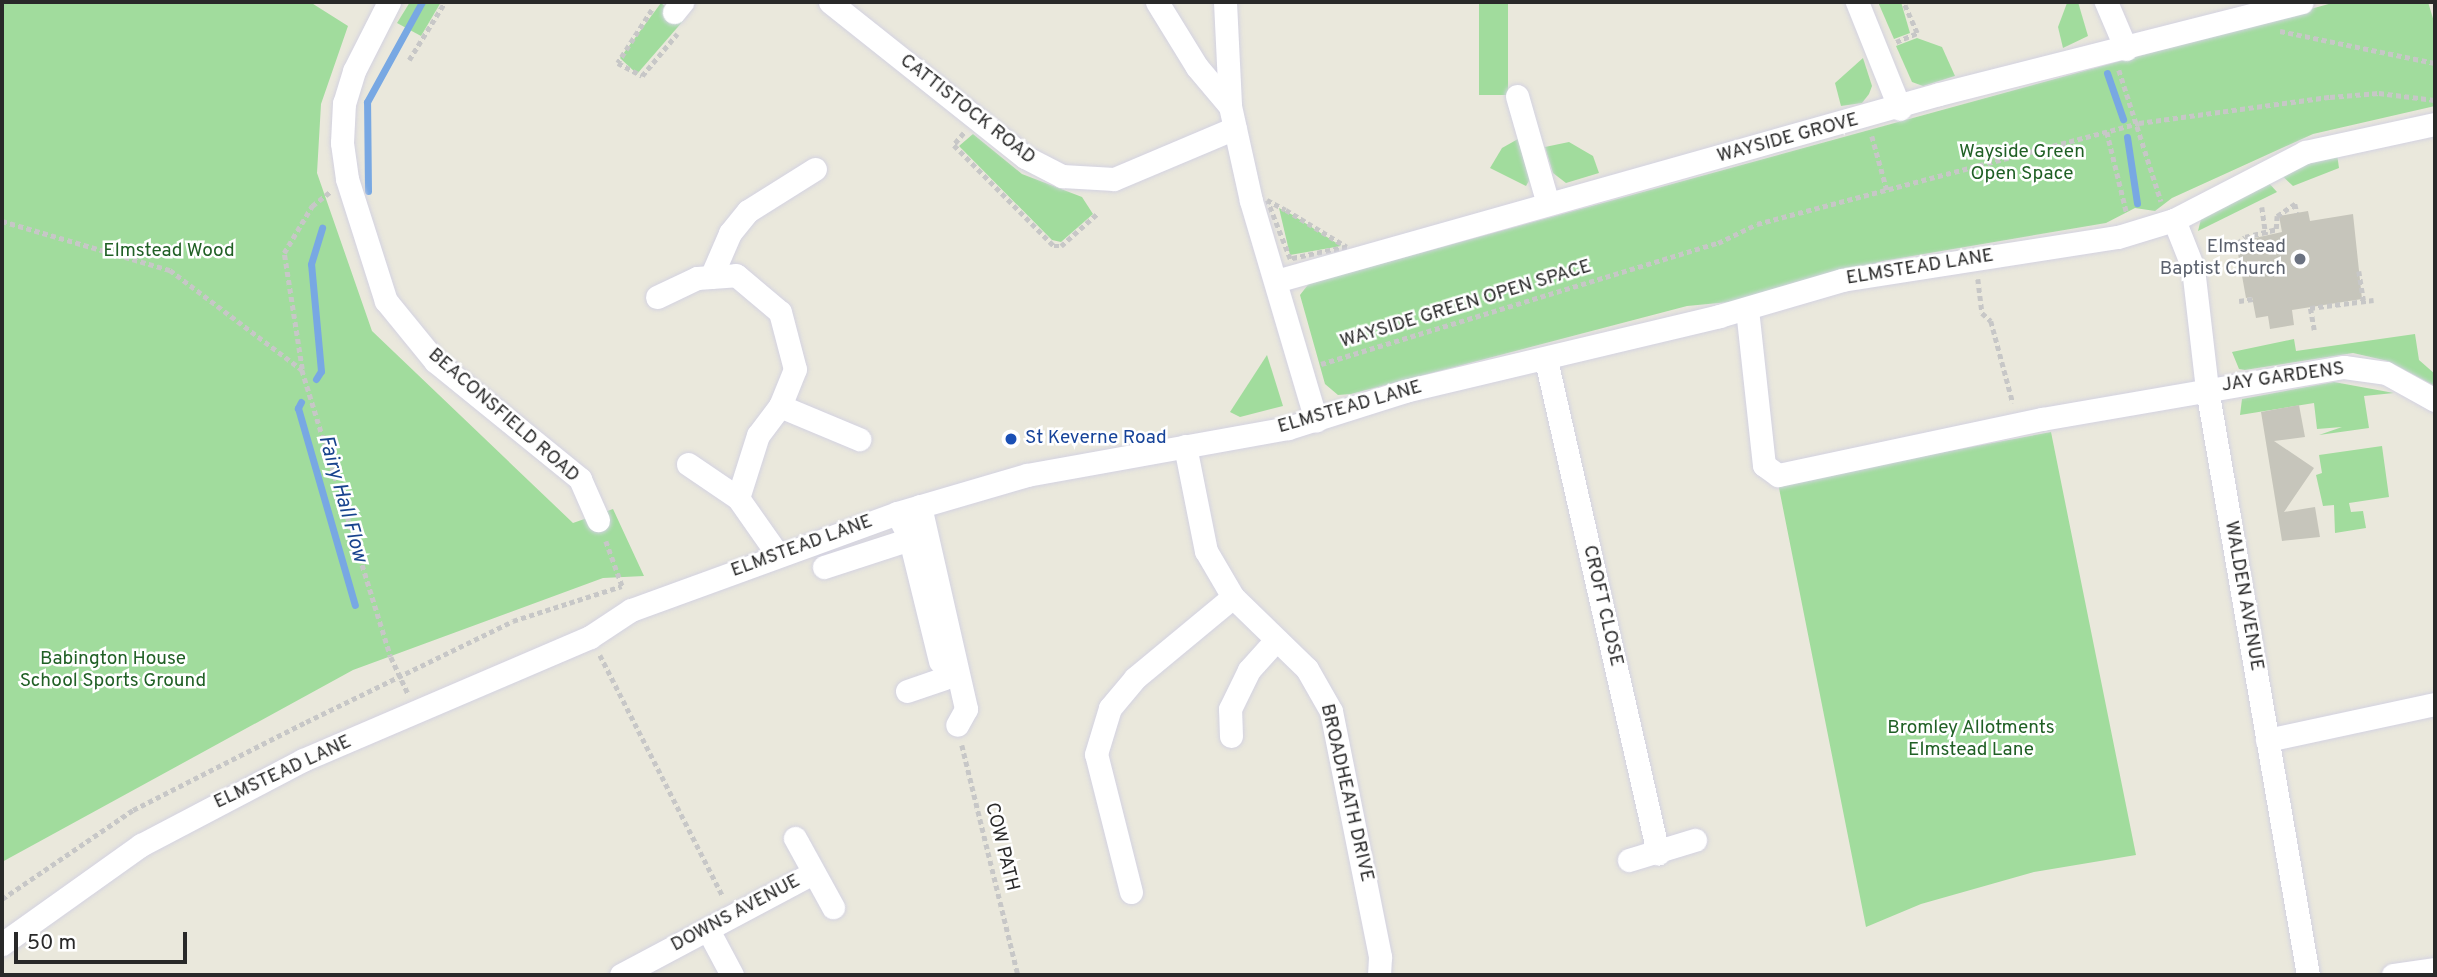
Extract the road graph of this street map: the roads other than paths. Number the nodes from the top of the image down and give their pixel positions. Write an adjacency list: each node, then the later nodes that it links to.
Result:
1 (389, 2): 31 (street, BEACONSFIELD ROAD)
2 (830, 2): 11 (street, CATTISTOCK ROAD)
3 (1157, 2): 11 (street)
4 (1225, 2): 11 (street)
5 (1857, 2): 10 (street)
6 (2106, 2): 8 (street)
7 (2302, 2): 8 (street, WAYSIDE GROVE)
8 (2119, 51): 10 (street, WAYSIDE GROVE)
9 (1517, 96): 14 (street)
10 (1900, 109): 14 (street, WAYSIDE GROVE)
11 (1232, 117): 17 (street)
12 (2435, 124): 15 (street, ELMSTEAD LANE)
13 (815, 169): 16 (street)
14 (1548, 204): 17 (street, WAYSIDE GROVE)
15 (2170, 221): 19 (street, ELMSTEAD LANE); 21 (street, WALDEN AVENUE)
16 (712, 277): 18 (street); 23 (street)
17 (1276, 281): 24 (street)
18 (657, 298)
19 (1747, 309): 20 (street, ELMSTEAD LANE); 21 (street, JAY GARDENS)
20 (1546, 360): 24 (street, ELMSTEAD LANE); 44 (street, CROFT CLOSE)
21 (2207, 389): 22 (street, JAY GARDENS); 41 (street, WALDEN AVENUE)
22 (2435, 400)
23 (780, 406): 25 (street); 28 (street)
24 (1316, 421): 26 (street, ELMSTEAD LANE)
25 (859, 439)
26 (1185, 446): 29 (street, ELMSTEAD LANE); 35 (street, BROADHEATH DRIVE)
27 (688, 464): 28 (street)
28 (737, 498): 33 (street)
29 (920, 506): 30 (street, ELMSTEAD LANE); 37 (street)
30 (897, 513): 32 (street); 33 (street, ELMSTEAD LANE)
31 (598, 520)
32 (910, 539): 34 (street); 37 (street)
33 (778, 555): 50 (street, ELMSTEAD LANE)
34 (824, 568)
35 (1233, 597): 36 (street, BROADHEATH DRIVE); 47 (street)
36 (1276, 640): 40 (street); 54 (street, BROADHEATH DRIVE)
37 (944, 678): 38 (street)
38 (907, 691)
39 (2435, 704): 41 (street)
40 (1231, 736)
41 (2267, 740): 55 (street, WALDEN AVENUE)
42 (794, 838): 46 (street)
43 (1695, 840): 44 (street)
44 (1658, 853): 45 (street)
45 (1629, 860)
46 (813, 873): 48 (street); 49 (street, DOWNS AVENUE)
47 (1131, 892)
48 (833, 907)
49 (708, 930): 52 (street, DOWNS AVENUE); 53 (street)
50 (2, 944)
51 (2435, 970): 56 (street)
52 (621, 975)
53 (732, 975)
54 (1379, 975)
55 (2308, 975)
56 (2393, 975)

